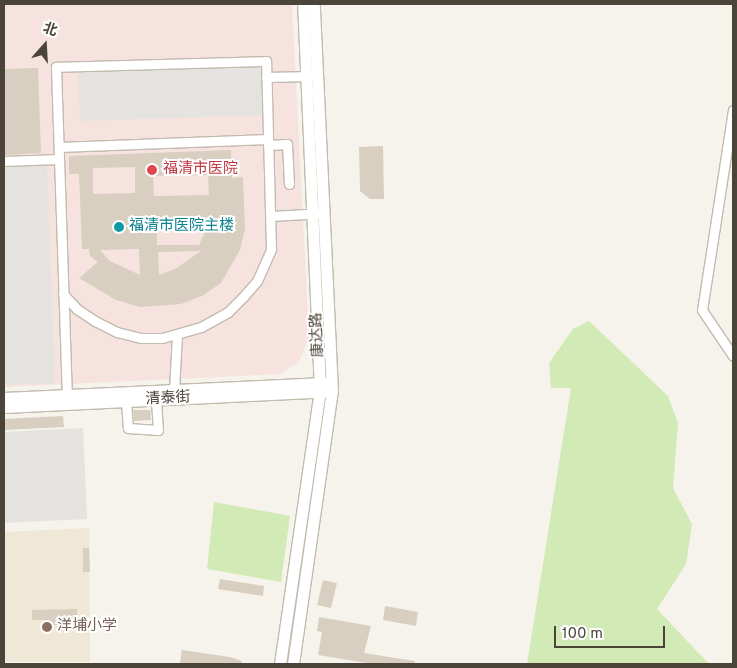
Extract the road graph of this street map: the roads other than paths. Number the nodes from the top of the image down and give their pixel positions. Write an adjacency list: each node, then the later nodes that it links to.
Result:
1 (303, 4): 3 (street, 康达路)
2 (314, 4): 3 (street, 康达路)
3 (312, 75): 4 (street); 11 (street, 康达路)
4 (266, 77): 6 (street); 7 (street)
5 (733, 110): 15 (street)
6 (268, 142): 7 (street); 10 (street); 12 (street)
7 (59, 148): 8 (street)
8 (59, 159): 9 (street); 13 (street)
9 (4, 160)
10 (289, 184)
11 (318, 214): 12 (street); 16 (street, 康达路); 17 (street, 康达路)
12 (271, 216): 14 (street)
13 (63, 294): 14 (street); 20 (street)
14 (177, 335): 18 (street)
15 (733, 356)
16 (332, 386): 17 (street, 清泰街); 25 (street, 康达路)
17 (320, 388): 18 (street, 清泰街); 21 (street, 清泰街); 24 (street, 康达路)
18 (174, 390): 20 (street, 清泰街)
19 (4, 398): 20 (street, 清泰街)
20 (67, 399): 22 (street, 清泰街); 23 (street, 清泰街)
21 (156, 400): 22 (street, 清泰街); 22 (street)
22 (126, 401)
23 (4, 407)
24 (280, 664)
25 (293, 664)

